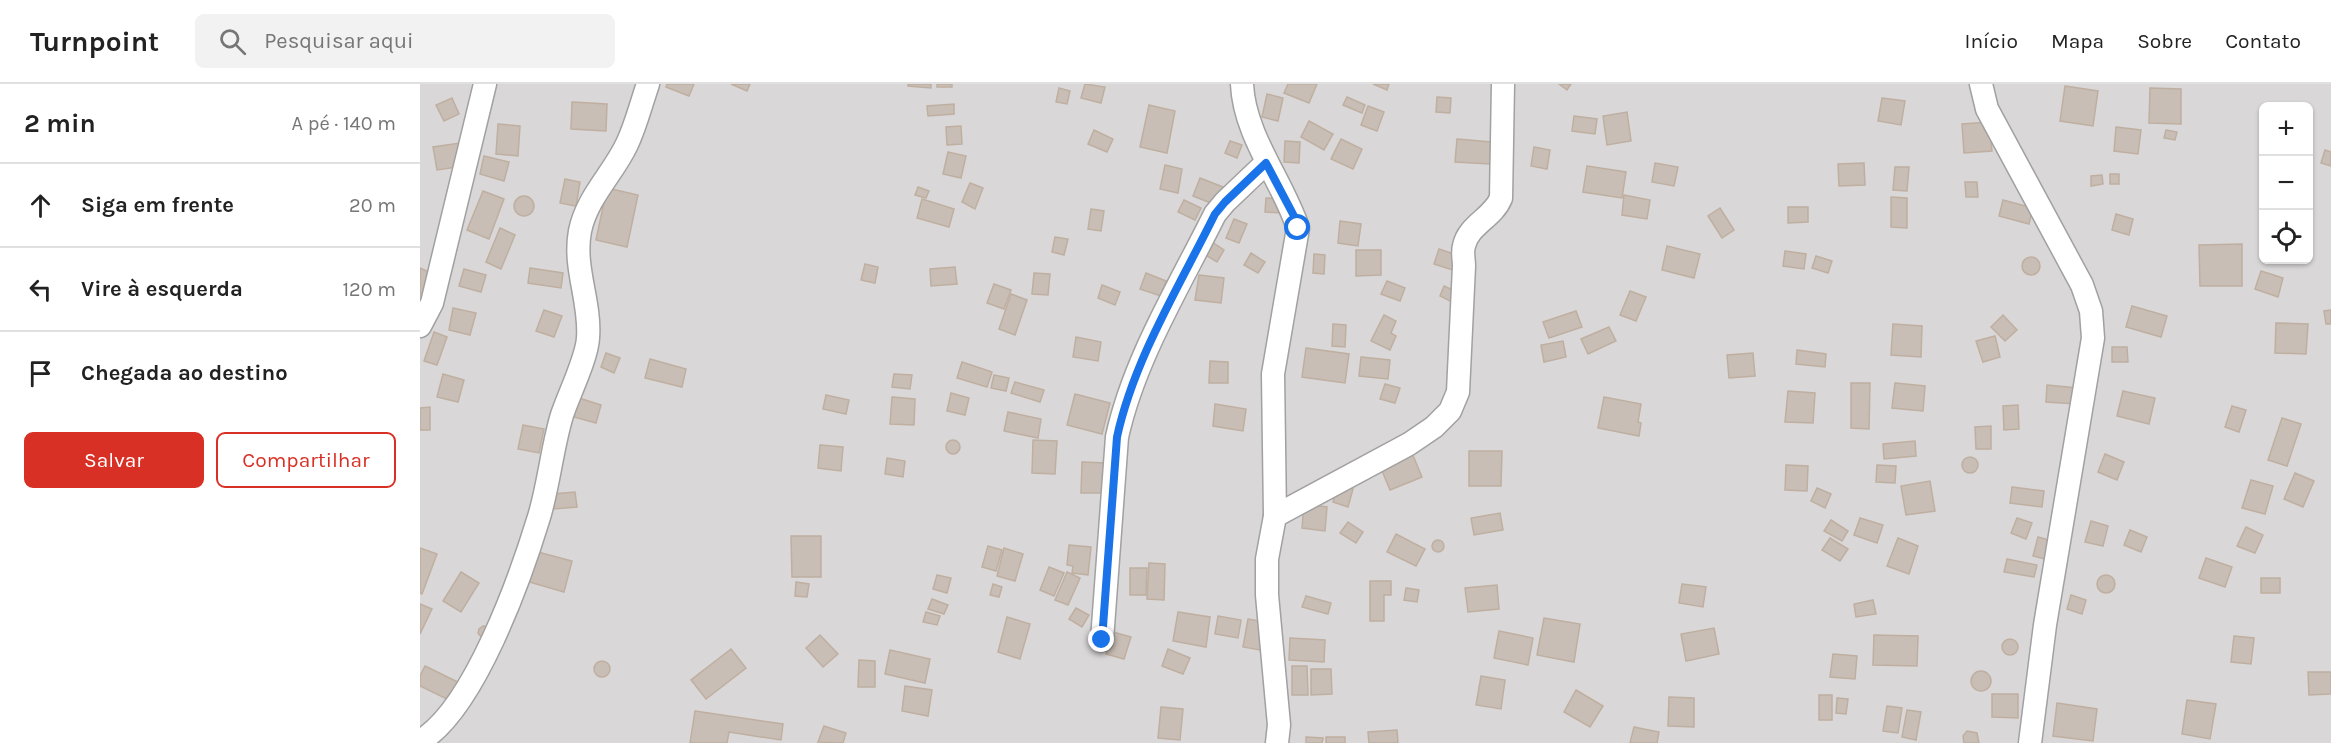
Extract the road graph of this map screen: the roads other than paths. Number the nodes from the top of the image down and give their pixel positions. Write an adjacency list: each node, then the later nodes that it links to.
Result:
1 (485, 84): 7 (street)
2 (648, 84): 10 (street)
3 (1242, 84): 6 (street)
4 (1503, 84): 8 (street)
5 (1981, 84): 12 (street)
6 (1266, 163): 8 (street); 9 (street)
7 (420, 326)
8 (1275, 516): 11 (street)
9 (1102, 640)
10 (420, 741)
11 (1277, 743)
12 (2030, 743)

